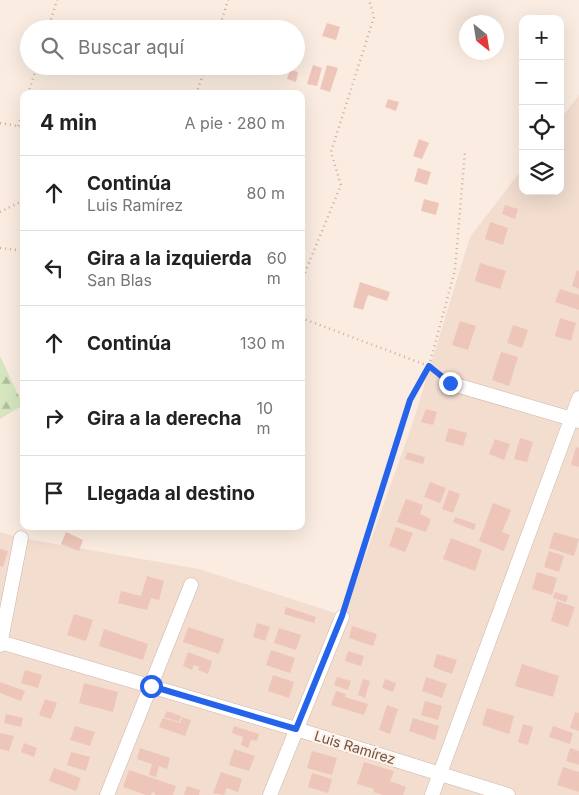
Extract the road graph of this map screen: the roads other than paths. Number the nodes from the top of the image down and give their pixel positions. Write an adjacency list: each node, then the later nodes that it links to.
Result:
1 (450, 383): 3 (street)
2 (579, 398): 3 (street)
3 (576, 420): 10 (street)
4 (21, 538): 7 (street)
5 (191, 585): 8 (street)
6 (342, 616): 9 (street)
7 (0, 643): 8 (street, Luis Ramírez)
8 (151, 686): 9 (street, Luis Ramírez); 11 (street)
9 (296, 729): 10 (street, Luis Ramírez); 12 (street)
10 (440, 774): 13 (street); 14 (street, Luis Ramírez)
11 (107, 795)
12 (270, 795)
13 (432, 795)
14 (508, 795)

